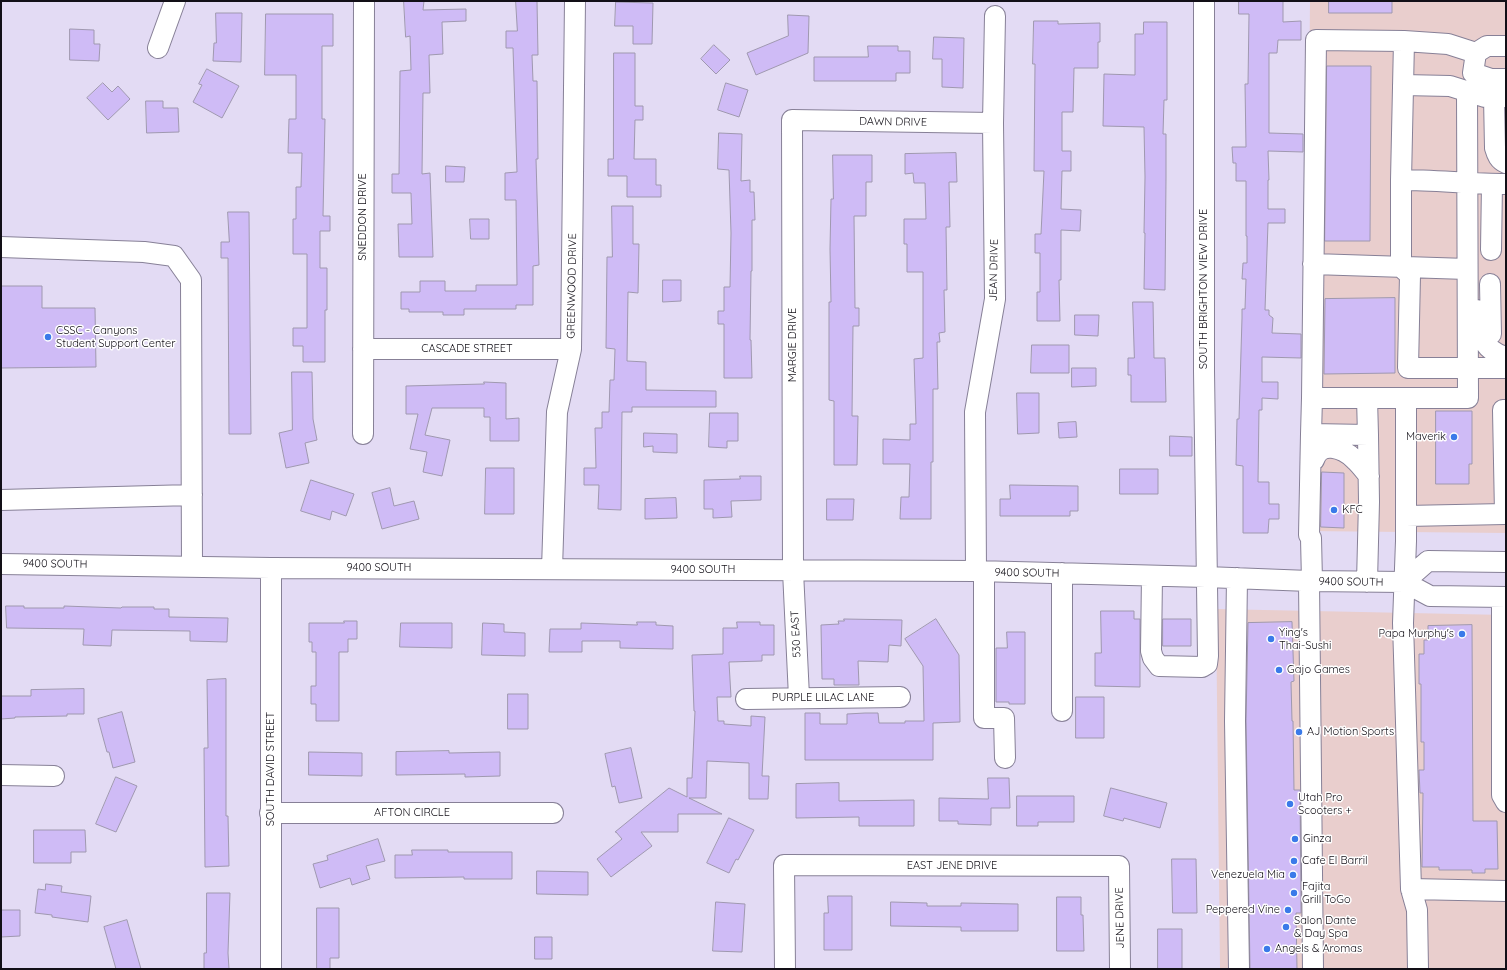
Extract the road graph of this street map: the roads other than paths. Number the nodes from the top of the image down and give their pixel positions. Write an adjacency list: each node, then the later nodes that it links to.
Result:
1 (175, 1): 8 (street)
2 (364, 1): 25 (street, SNEDDON DRIVE)
3 (575, 1): 26 (street, GREENWOOD DRIVE)
4 (1204, 1): 52 (street, SOUTH BRIGHTON VIEW DRIVE)
5 (996, 16): 15 (street, JEAN DRIVE)
6 (1404, 41): 9 (street); 11 (street); 22 (street)
7 (1506, 46): 9 (street)
8 (158, 48)
9 (1476, 53): 10 (street)
10 (1506, 80)
11 (1403, 85): 12 (street); 17 (street)
12 (1467, 91): 13 (street); 18 (street)
13 (1500, 97): 16 (street)
14 (792, 120): 15 (street, DAWN DRIVE); 48 (street, MARGIE DRIVE)
15 (994, 123): 49 (street, JEAN DRIVE)
16 (1506, 163)
17 (1402, 180): 18 (street); 23 (street)
18 (1467, 183): 19 (street); 24 (street)
19 (1499, 184): 21 (street)
20 (1, 247): 38 (street)
21 (1499, 250): 24 (street)
22 (1313, 264): 23 (street); 30 (street)
23 (1401, 267): 24 (street); 28 (street)
24 (1479, 276): 27 (street); 28 (street)
25 (363, 349): 26 (street, CASCADE STREET); 34 (street, SNEDDON DRIVE)
26 (571, 349): 47 (street, GREENWOOD DRIVE)
27 (1499, 354)
28 (1468, 368): 29 (street); 32 (street)
29 (1506, 368)
30 (1312, 398): 31 (street); 35 (street)
31 (1367, 398): 32 (street); 36 (street)
32 (1406, 398): 41 (street)
33 (1506, 410): 40 (street)
34 (363, 434)
35 (1311, 434): 36 (street); 42 (street)
36 (1368, 435): 37 (street)
37 (1369, 476): 42 (street); 55 (street)
38 (192, 495): 39 (street); 45 (street)
39 (1, 500)
40 (1505, 514): 41 (street)
41 (1406, 516): 56 (street)
42 (1311, 538): 54 (street)
43 (1506, 562): 56 (street)
44 (1, 564): 45 (street, 9400 SOUTH)
45 (192, 567): 46 (street, 9400 SOUTH)
46 (271, 568): 47 (street, 9400 SOUTH); 66 (street, SOUTH DAVID STREET)
47 (552, 569): 48 (street, 9400 SOUTH)
48 (793, 571): 49 (street, 9400 SOUTH); 58 (street, 530 EAST)
49 (980, 571): 50 (street, 9400 SOUTH); 62 (street, JEAN DRIVE)
50 (1062, 573): 51 (street, 9400 SOUTH); 61 (street)
51 (1152, 576): 52 (street, 9400 SOUTH); 52 (street, SOUTH BRIGHTON VIEW DRIVE)
52 (1206, 577): 53 (street, 9400 SOUTH)
53 (1237, 578): 54 (street, 9400 SOUTH); 74 (street)
54 (1311, 581): 55 (street, 9400 SOUTH); 75 (street)
55 (1367, 582): 56 (street, 9400 SOUTH)
56 (1404, 582): 57 (street, 9400 SOUTH); 69 (street)
57 (1504, 597): 65 (street)
58 (799, 697): 59 (street, PURPLE LILAC LANE); 60 (street, PURPLE LILAC LANE)
59 (900, 697)
60 (746, 699)
61 (1062, 711)
62 (1005, 758)
63 (1, 775): 64 (street)
64 (54, 776)
65 (1506, 802)
66 (270, 813): 67 (street, AFTON CIRCLE); 71 (street, SOUTH DAVID STREET)
67 (553, 813)
68 (1119, 866): 72 (street, EAST JENE DRIVE); 73 (street, JENE DRIVE)
69 (1410, 889): 70 (street); 76 (street)
70 (1506, 890)
71 (271, 969)
72 (785, 969)
73 (1120, 969)
74 (1239, 969)
75 (1313, 969)
76 (1418, 969)

